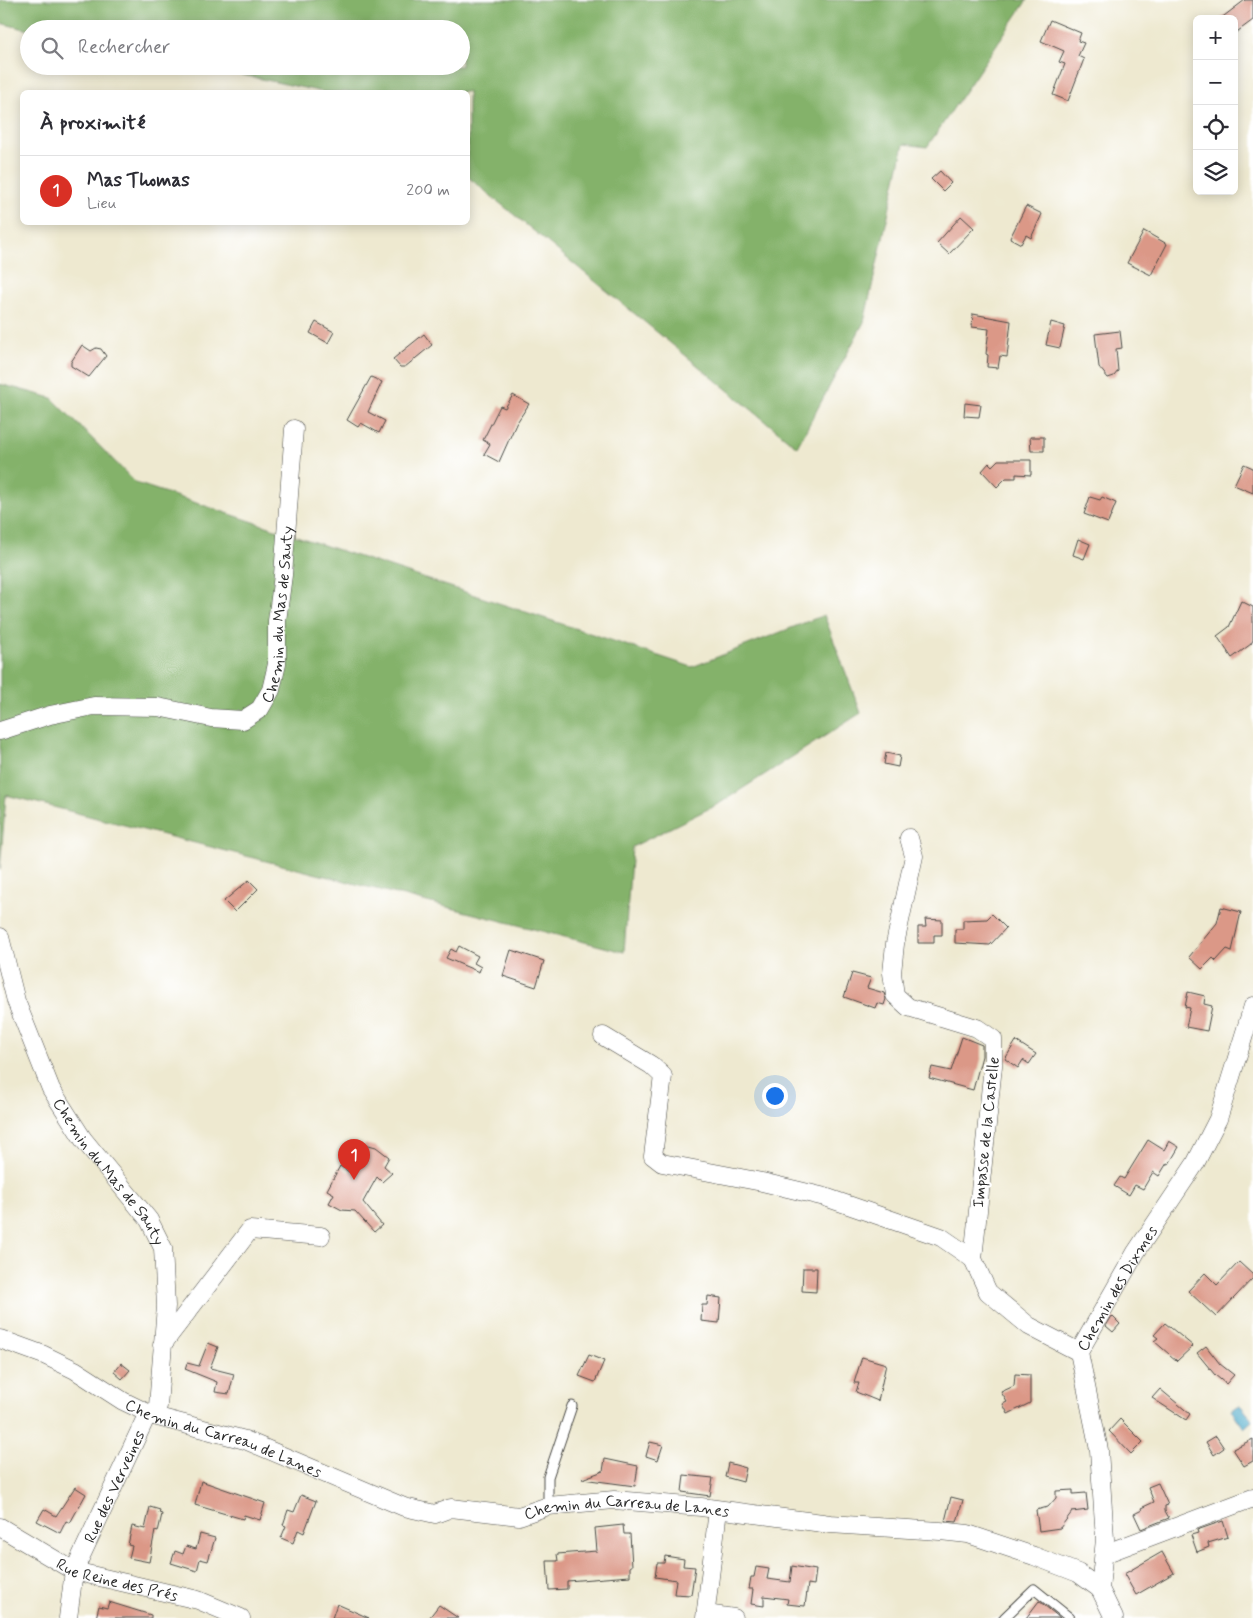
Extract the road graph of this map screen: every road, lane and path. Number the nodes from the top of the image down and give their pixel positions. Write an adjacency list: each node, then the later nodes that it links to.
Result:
1 (294, 429): 2 (street, Chemin du Mas de Sauty)
2 (0, 731)
3 (909, 838): 8 (street, Impasse de la Castelle)
4 (0, 937): 10 (street, Chemin du Mas de Sauty)
5 (1253, 1006): 11 (street, Chemin des Dixmes)
6 (603, 1036): 8 (street)
7 (321, 1236): 10 (street)
8 (973, 1259): 11 (street)
9 (0, 1338): 13 (street, Chemin du Carreau de Lanes)
10 (162, 1345): 13 (street, Chemin du Mas de Sauty)
11 (1079, 1352): 18 (street, Chemin des Dixmes)
12 (572, 1406): 15 (lane)
13 (151, 1414): 15 (street, Chemin du Carreau de Lanes); 19 (street, Rue des Verveines)
14 (1253, 1498): 18 (street)
15 (548, 1506): 16 (street, Chemin du Carreau de Lanes)
16 (718, 1510): 20 (street, Chemin du Carreau de Lanes); 21 (street)
17 (0, 1528): 19 (street, Rue Reine des Prés)
18 (1104, 1554): 20 (street, Chemin des Dixmes)
19 (74, 1571): 22 (street, Rue des Verveines); 23 (street, Rue Reine des Prés)
20 (1100, 1589): 27 (street)
21 (706, 1616): 24 (street)
22 (68, 1618)
23 (241, 1618)
24 (734, 1618)
25 (1004, 1618): 26 (lane)
26 (1070, 1618)
27 (1114, 1618)

